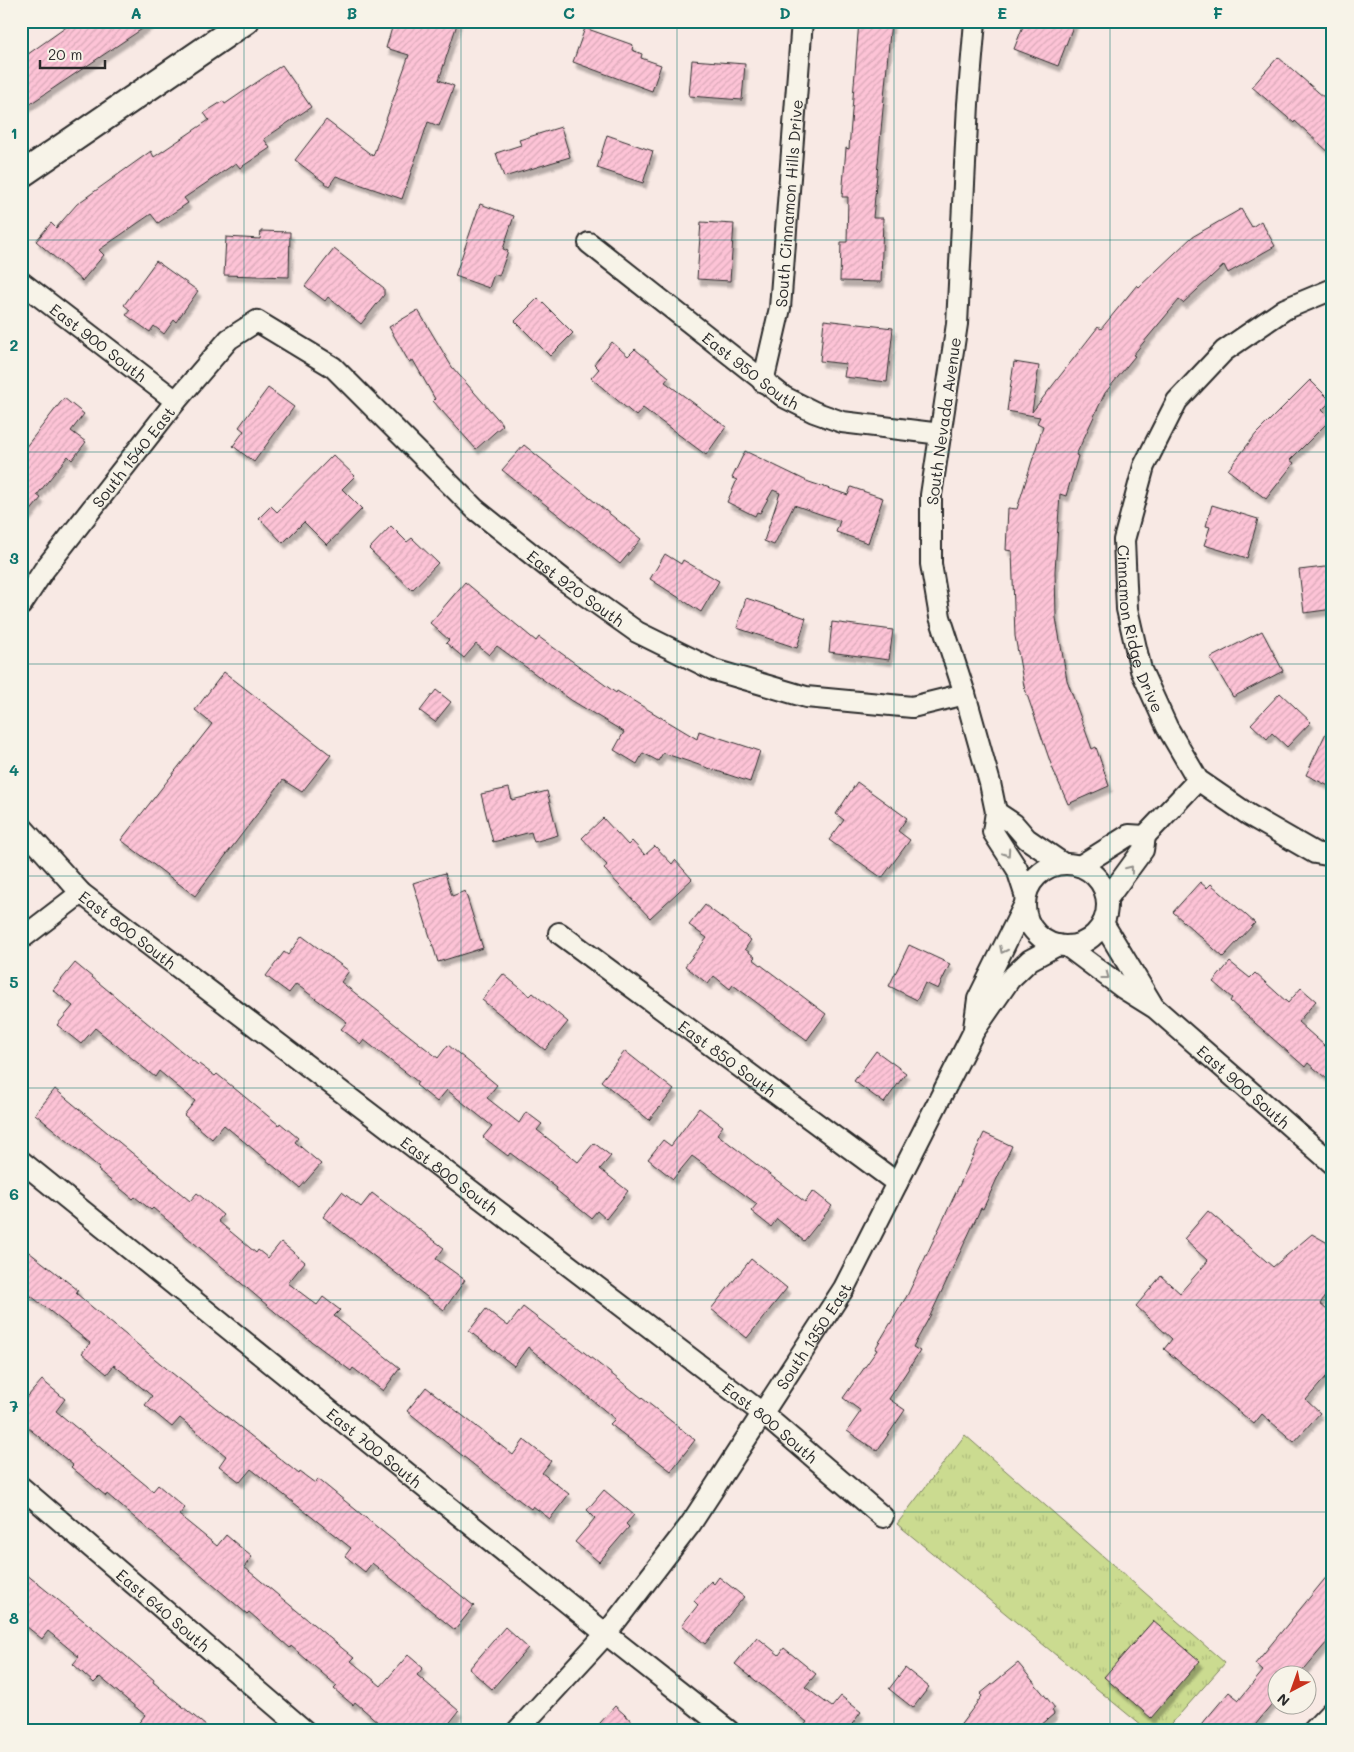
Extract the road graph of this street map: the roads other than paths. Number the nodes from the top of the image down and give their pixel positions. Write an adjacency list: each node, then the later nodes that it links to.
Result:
1 (246, 21): 4 (street)
2 (802, 21): 9 (street, South Cinnamon Hills Drive)
3 (975, 21): 11 (street, South Nevada Avenue)
4 (21, 175)
5 (589, 243): 9 (street, East 950 South)
6 (21, 282): 10 (street, East 900 South)
7 (1333, 289): 14 (street, Cinnamon Ridge Drive)
8 (257, 321): 10 (street, South 1540 East); 13 (street, East 920 South)
9 (763, 382): 11 (street, East 950 South)
10 (176, 401): 12 (street, South 1540 East)
11 (941, 434): 13 (street, South Nevada Avenue)
12 (21, 605)
13 (965, 694): 15 (street, South Nevada Avenue)
14 (1198, 780): 17 (street); 18 (street)
15 (996, 812): 19 (street); 22 (street, South Nevada Avenue, one-way to 22)
16 (21, 826): 20 (street, East 800 South)
17 (1146, 836): 19 (street); 21 (street, one-way to 17)
18 (1333, 856)
19 (1071, 864): 21 (street); 22 (street)
20 (82, 893): 25 (street); 32 (street, East 800 South)
21 (1107, 899): 23 (street)
22 (1025, 900): 26 (street); 28 (street, South 1350 East, one-way to 28)
23 (1103, 923): 26 (street); 27 (street, East 900 South)
24 (559, 933): 31 (street, East 850 South)
25 (21, 939)
26 (1062, 946): 27 (street, East 900 South, one-way to 27); 28 (street, South 1350 East)
27 (1155, 1008): 30 (street, East 900 South)
28 (974, 1031): 31 (street, South 1350 East)
29 (21, 1162): 35 (street, East 700 South)
30 (1333, 1164)
31 (897, 1183): 32 (street, South 1350 East)
32 (762, 1413): 34 (street, East 800 South); 35 (street, South 1350 East)
33 (21, 1488): 37 (street, East 640 South)
34 (883, 1517)
35 (606, 1634): 38 (street, South 1350 East); 39 (street, East 700 South)
36 (1333, 1710): 40 (street)
37 (305, 1731)
38 (517, 1731)
39 (730, 1731)
40 (1313, 1731)

